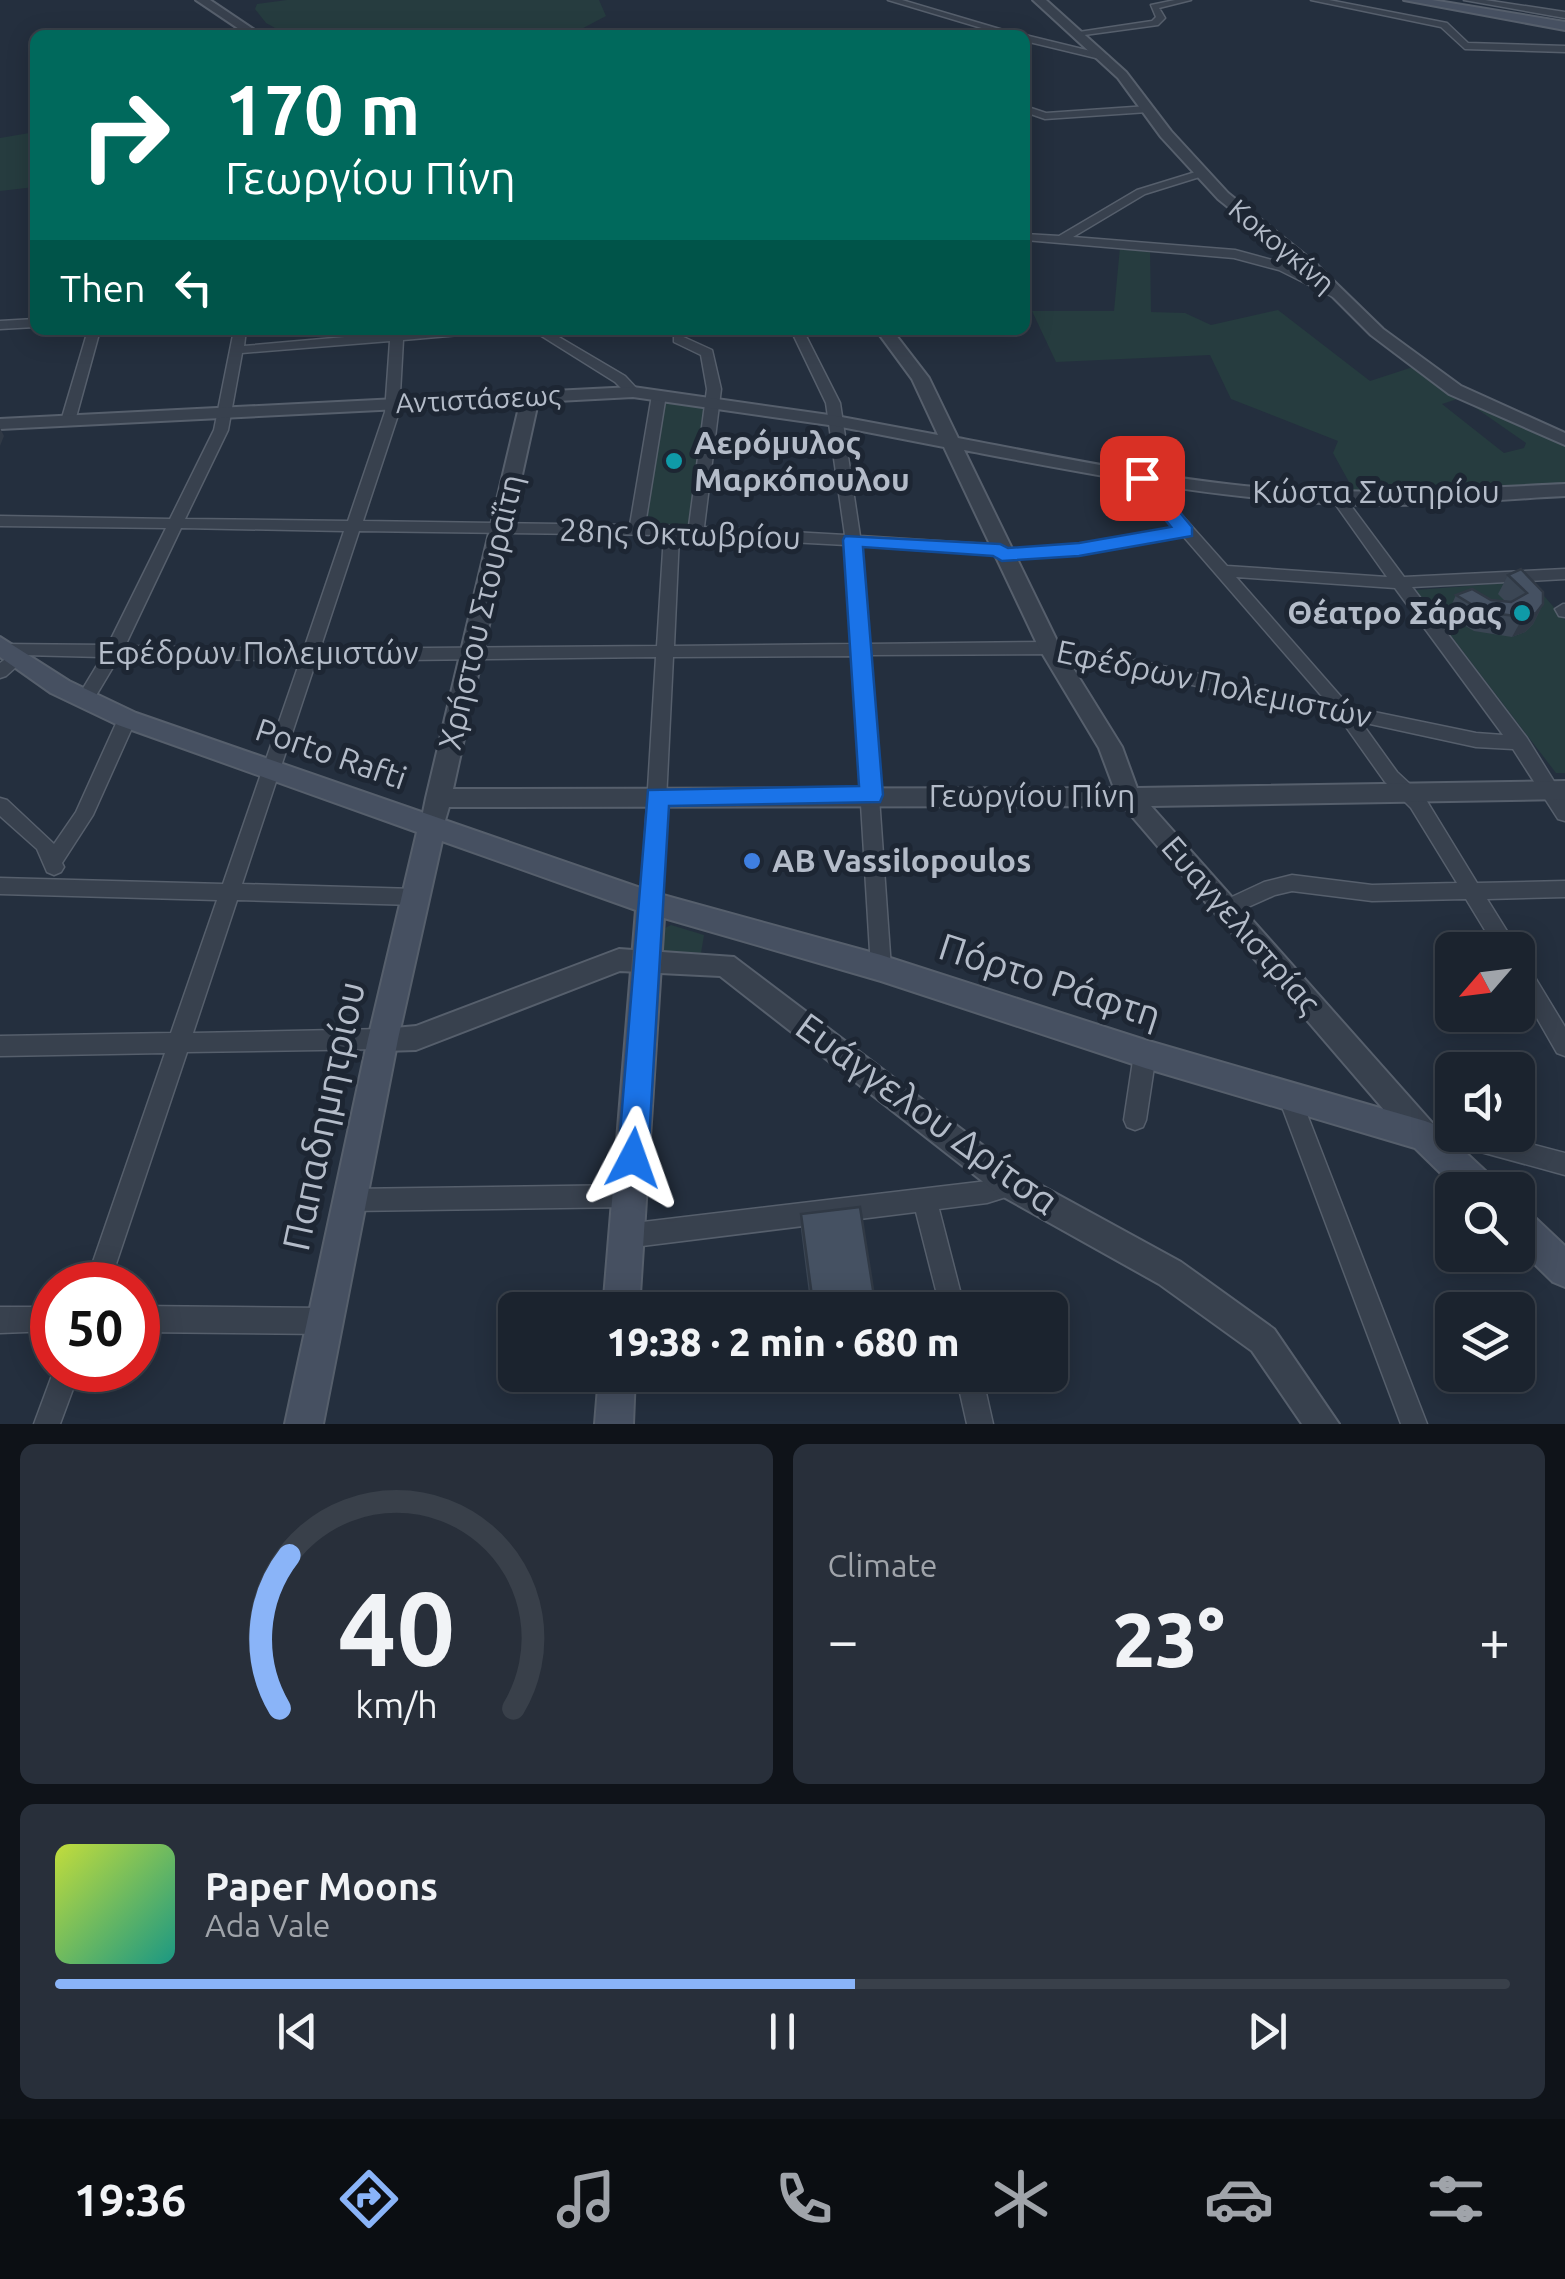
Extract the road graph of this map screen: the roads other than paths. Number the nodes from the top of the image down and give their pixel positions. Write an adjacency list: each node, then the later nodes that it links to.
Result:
1 (202, 0): 10 (street)
2 (892, 0): 11 (street)
3 (1039, 0): 12 (street, Κοκογκίνη)
4 (1187, 0): 12 (street)
5 (1315, 0): 14 (street)
6 (1410, 0): 9 (main road)
7 (1434, 0): 9 (main road)
8 (1468, 0): 9 (street)
9 (1565, 21)
10 (248, 30)
11 (997, 30)
12 (1077, 33): 15 (street, Κοκογκίνη)
13 (1030, 39): 15 (street)
14 (1565, 49)
15 (1104, 57): 17 (street, Κοκογκίνη)
16 (1034, 98): 19 (street)
17 (1148, 109): 19 (street); 20 (street, Κοκογκίνη)
18 (1030, 111): 19 (street)
19 (1054, 115)
20 (1202, 173): 22 (street); 23 (street, Κοκογκίνη)
21 (1030, 236): 22 (street)
22 (1064, 238): 23 (street)
23 (1341, 296): 44 (street, Κοκογκίνη)
24 (30, 324): 25 (street)
25 (3, 328)
26 (93, 335): 41 (street)
27 (239, 335): 34 (street)
28 (387, 335): 34 (street)
29 (397, 335): 39 (street)
30 (546, 335): 35 (street)
31 (800, 335): 42 (street)
32 (888, 335): 45 (street, Ευαγγελιστρίας)
33 (679, 340): 38 (street)
34 (236, 350): 40 (street)
35 (633, 392): 36 (street, Αντιστάσεως); 37 (street, Αντιστάσεως)
36 (659, 395): 38 (street, Αντιστάσεως); 53 (street)
37 (530, 397): 39 (street, Αντιστάσεως); 52 (street, Χρήστου Στουραΐτη)
38 (712, 402): 42 (street, Αντιστάσεως); 55 (street)
39 (394, 404): 40 (street, Αντιστάσεως); 51 (street)
40 (225, 412): 41 (street, Αντιστάσεως); 50 (street)
41 (68, 420): 43 (street, Αντιστάσεως)
42 (836, 420): 45 (street, Αντιστάσεως); 57 (street)
43 (0, 424)
44 (1565, 440)
45 (951, 445): 46 (street, Κώστα Σωτηρίου); 58 (street, Ευαγγελιστρίας)
46 (1142, 478): 48 (street, Κώστα Σωτηρίου); 56 (street)
47 (1565, 490): 48 (street, Κώστα Σωτηρίου)
48 (1338, 498): 61 (street)
49 (0, 521): 50 (street, 28ης Οκτωβρίου)
50 (175, 523): 51 (street, 28ης Οκτωβρίου); 65 (street)
51 (355, 526): 52 (street, 28ης Οκτωβρίου); 67 (street)
52 (500, 528): 53 (street, 28ης Οκτωβρίου); 66 (street, Χρήστου Στουραΐτη)
53 (637, 530): 54 (street, 28ης Οκτωβρίου)
54 (672, 531): 55 (street, 28ης Οκτωβρίου); 64 (street)
55 (696, 531): 57 (street, 28ης Οκτωβρίου)
56 (1185, 531): 58 (street, 28ης Οκτωβρίου); 59 (street)
57 (852, 540): 58 (street, 28ης Οκτωβρίου); 62 (street)
58 (1001, 553): 63 (street, Ευαγγελιστρίας)
59 (1220, 571): 61 (street); 70 (street)
60 (1565, 574): 61 (street)
61 (1397, 582): 72 (street)
62 (861, 648): 63 (street, Εφέδρων Πολεμιστών); 64 (street, Εφέδρων Πολεμιστών); 76 (street)
63 (1050, 648): 70 (street, Εφέδρων Πολεμιστών); 78 (street, Ευαγγελιστρίας)
64 (666, 649): 66 (street, Εφέδρων Πολεμιστών); 77 (street)
65 (113, 653): 67 (street, Εφέδρων Πολεμιστών); 68 (street, Εφέδρων Πολεμιστών); 69 (street)
66 (471, 654): 67 (street, Εφέδρων Πολεμιστών); 80 (street, Χρήστου Στουραΐτη)
67 (310, 655): 73 (street)
68 (5, 656): 69 (main road, Porto Rafti)
69 (86, 700): 71 (main road, Porto Rafti)
70 (1345, 712): 72 (street, Εφέδρων Πολεμιστών); 74 (street)
71 (127, 720): 73 (main road, Porto Rafti); 82 (street)
72 (1521, 744): 75 (street)
73 (269, 770): 80 (main road, Porto Rafti); 87 (street)
74 (1405, 790): 75 (street, Γεωργίου Πίνη); 78 (street, Γεωργίου Πίνη); 86 (street)
75 (1558, 790): 81 (street)
76 (871, 795): 77 (street, Γεωργίου Πίνη); 78 (street, Γεωργίου Πίνη); 95 (street)
77 (657, 797): 80 (street, Γεωργίου Πίνη); 89 (street)
78 (1129, 798): 90 (street, Ευαγγελιστρίας)
79 (0, 805): 82 (street)
80 (435, 812): 88 (main road, Παπαδημητρίου); 89 (main road, Porto Rafti)
81 (1565, 814)
82 (52, 862): 84 (street)
83 (0, 886): 84 (street)
84 (61, 886): 87 (street)
85 (1565, 889): 86 (street)
86 (1473, 892): 90 (street); 92 (street)
87 (227, 894): 88 (street); 98 (street)
88 (415, 897): 97 (main road, Παπαδημητρίου)
89 (651, 903): 91 (main road, Πόρτο Ράφτη); 93 (main road)
90 (1228, 908): 104 (street, Ευαγγελιστρίας)
91 (730, 924): 94 (street); 95 (main road, Πόρτο Ράφτη)
92 (1497, 932)
93 (647, 960): 94 (street); 97 (street); 111 (main road)
94 (724, 964): 110 (street, Ευάγγελου Δρίτσα)
95 (881, 968): 101 (main road, Πόρτο Ράφτη)
96 (1535, 995): 100 (street)
97 (383, 1039): 98 (street); 112 (main road, Παπαδημητρίου)
98 (177, 1043): 99 (street); 116 (street)
99 (0, 1046)
100 (1565, 1046)
101 (1145, 1054): 102 (main road, Πόρτο Ράφτη); 103 (street)
102 (1289, 1096): 105 (main road, Πόρτο Ράφτη); 132 (street)
103 (1135, 1120)
104 (1435, 1131)
105 (1435, 1132)
106 (1452, 1152): 109 (main road)
107 (1517, 1152): 108 (street)
108 (1565, 1164)
109 (1468, 1172)
110 (1011, 1185): 113 (street); 131 (street, Ευάγγελου Δρίτσα)
111 (630, 1196): 112 (street); 114 (main road)
112 (350, 1200): 123 (main road, Παπαδημητρίου)
113 (926, 1201): 114 (street); 119 (street)
114 (626, 1236): 118 (main road)
115 (1535, 1241): 117 (main road)
116 (105, 1262)
117 (1565, 1270)
118 (622, 1292)
119 (949, 1292)
120 (30, 1319): 122 (street)
121 (160, 1319): 123 (street)
122 (0, 1320)
123 (325, 1321): 128 (main road, Παπαδημητρίου)
124 (59, 1392): 127 (street)
125 (616, 1392): 129 (main road)
126 (973, 1392): 130 (street)
127 (47, 1424)
128 (304, 1424)
129 (614, 1424)
130 (980, 1424)
131 (1322, 1424)
132 (1414, 1424)

